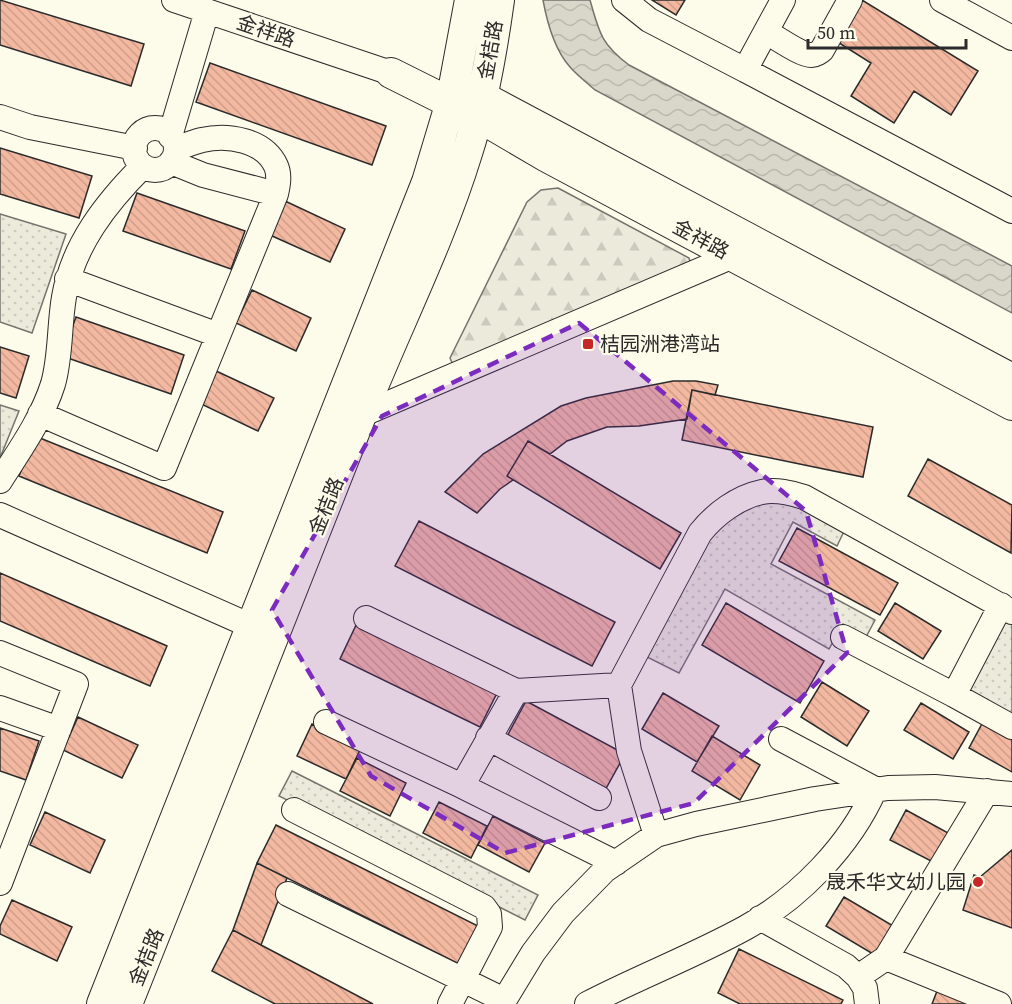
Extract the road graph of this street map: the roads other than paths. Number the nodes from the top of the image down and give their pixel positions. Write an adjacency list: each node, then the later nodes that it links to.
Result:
1 (174, 0): 8 (street, 金祥路)
2 (470, 0): 13 (main road)
3 (499, 0): 13 (main road, 金桔路)
4 (624, 0): 11 (street)
5 (783, 0): 9 (street)
6 (850, 0): 9 (street)
7 (942, 0): 10 (street)
8 (207, 11): 12 (street, 金祥路); 15 (street)
9 (766, 32): 11 (street)
10 (1012, 38)
11 (746, 70): 18 (street)
12 (391, 73): 13 (main road, 金祥路)
13 (466, 100): 19 (main road, 金祥路); 22 (main road, 金祥路); 25 (main road, 金桔路); 30 (main road)
14 (0, 117): 16 (street)
15 (172, 149): 16 (street); 16 (street); 17 (street); 17 (street)
16 (139, 157): 20 (street)
17 (276, 194): 21 (street)
18 (1009, 203)
19 (733, 256): 23 (main road, 金祥路); 25 (street)
20 (67, 279): 21 (street); 24 (street)
21 (218, 335): 24 (street)
22 (1012, 379)
23 (1012, 405)
24 (40, 414): 26 (street)
25 (361, 415): 59 (main road, 金桔路)
26 (0, 481)
27 (0, 515): 30 (street)
28 (1006, 608): 33 (street); 35 (street)
29 (366, 618): 34 (street)
30 (251, 626): 58 (main road)
31 (843, 636): 35 (street)
32 (0, 653): 39 (street)
33 (619, 685): 34 (street); 48 (street)
34 (516, 691): 40 (street)
35 (954, 695): 38 (street)
36 (0, 708): 39 (street)
37 (326, 722): 42 (street)
38 (1012, 727)
39 (59, 729): 49 (street)
40 (488, 738): 42 (street); 46 (street)
41 (782, 739): 43 (street)
42 (462, 786): 50 (street)
43 (875, 789): 44 (street); 48 (street); 53 (street)
44 (987, 791): 45 (street); 54 (street)
45 (1012, 794)
46 (599, 798)
47 (294, 810): 56 (street)
48 (656, 836): 50 (street)
49 (6, 847): 51 (street)
50 (616, 863): 57 (street)
51 (0, 883)
52 (288, 894): 56 (street)
53 (760, 918): 55 (street); 61 (street)
54 (886, 958): 55 (street); 63 (street)
55 (858, 977): 62 (street)
56 (462, 980): 57 (street); 60 (street)
57 (503, 1002)
58 (102, 1004)
59 (127, 1004)
60 (450, 1004)
61 (587, 1004)
62 (867, 1004)
63 (999, 1004)

